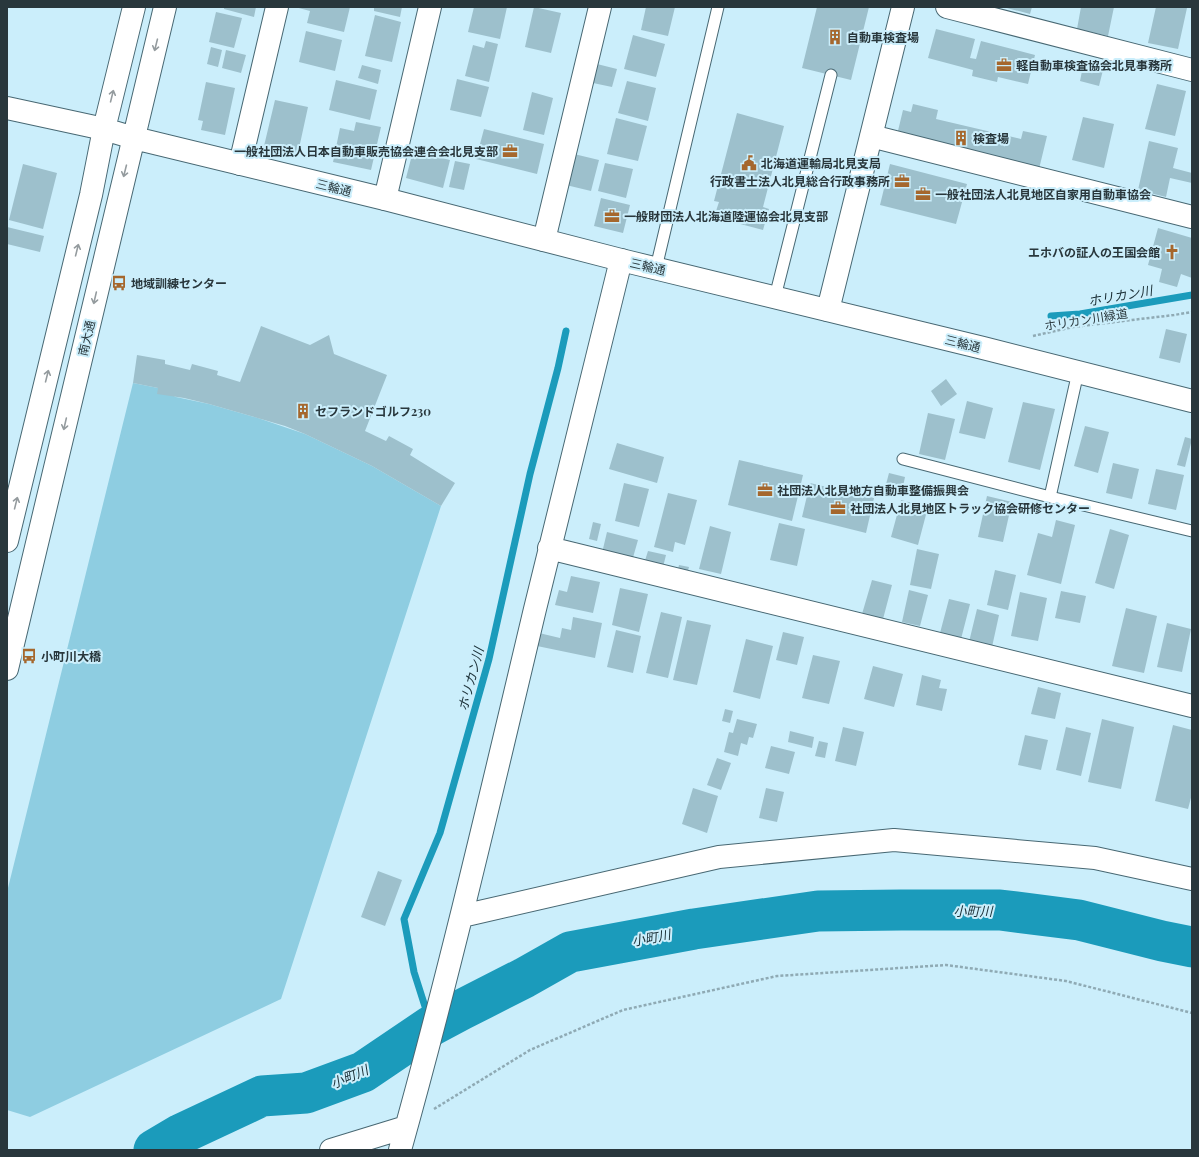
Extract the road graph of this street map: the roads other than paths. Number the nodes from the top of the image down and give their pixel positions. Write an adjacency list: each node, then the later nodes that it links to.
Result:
1 (134, 7): 12 (street, one-way to 1)
2 (165, 7): 14 (street, 南大通, one-way to 14)
3 (277, 7): 15 (street)
4 (430, 7): 16 (street)
5 (600, 7): 18 (street)
6 (718, 7): 20 (lane)
7 (903, 7): 13 (street)
8 (947, 7): 9 (street)
9 (1192, 70)
10 (831, 75): 21 (lane)
11 (7, 108): 12 (street, 三輪通)
12 (104, 130): 14 (street, 三輪通); 28 (street, one-way to 12)
13 (871, 136): 17 (street); 22 (street)
14 (134, 138): 15 (street, 三輪通); 30 (street, 南大通, one-way to 30)
15 (240, 164): 16 (street, 三輪通)
16 (386, 199): 18 (street, 三輪通)
17 (1192, 217)
18 (544, 240): 19 (street, 三輪通)
19 (621, 260): 20 (street, 三輪通); 29 (street)
20 (656, 268): 21 (street, 三輪通)
21 (775, 297): 22 (street, 三輪通)
22 (828, 310): 23 (street, 三輪通)
23 (1078, 372): 24 (street, 三輪通); 26 (lane)
24 (1192, 401)
25 (904, 459): 26 (lane)
26 (1050, 496): 27 (lane)
27 (1192, 531)
28 (7, 541)
29 (550, 548): 31 (street); 33 (street)
30 (8, 662)
31 (1192, 706)
32 (1192, 879): 33 (street)
33 (462, 916): 34 (street)
34 (406, 1127): 35 (street); 36 (street)
35 (331, 1150)
36 (400, 1150)

